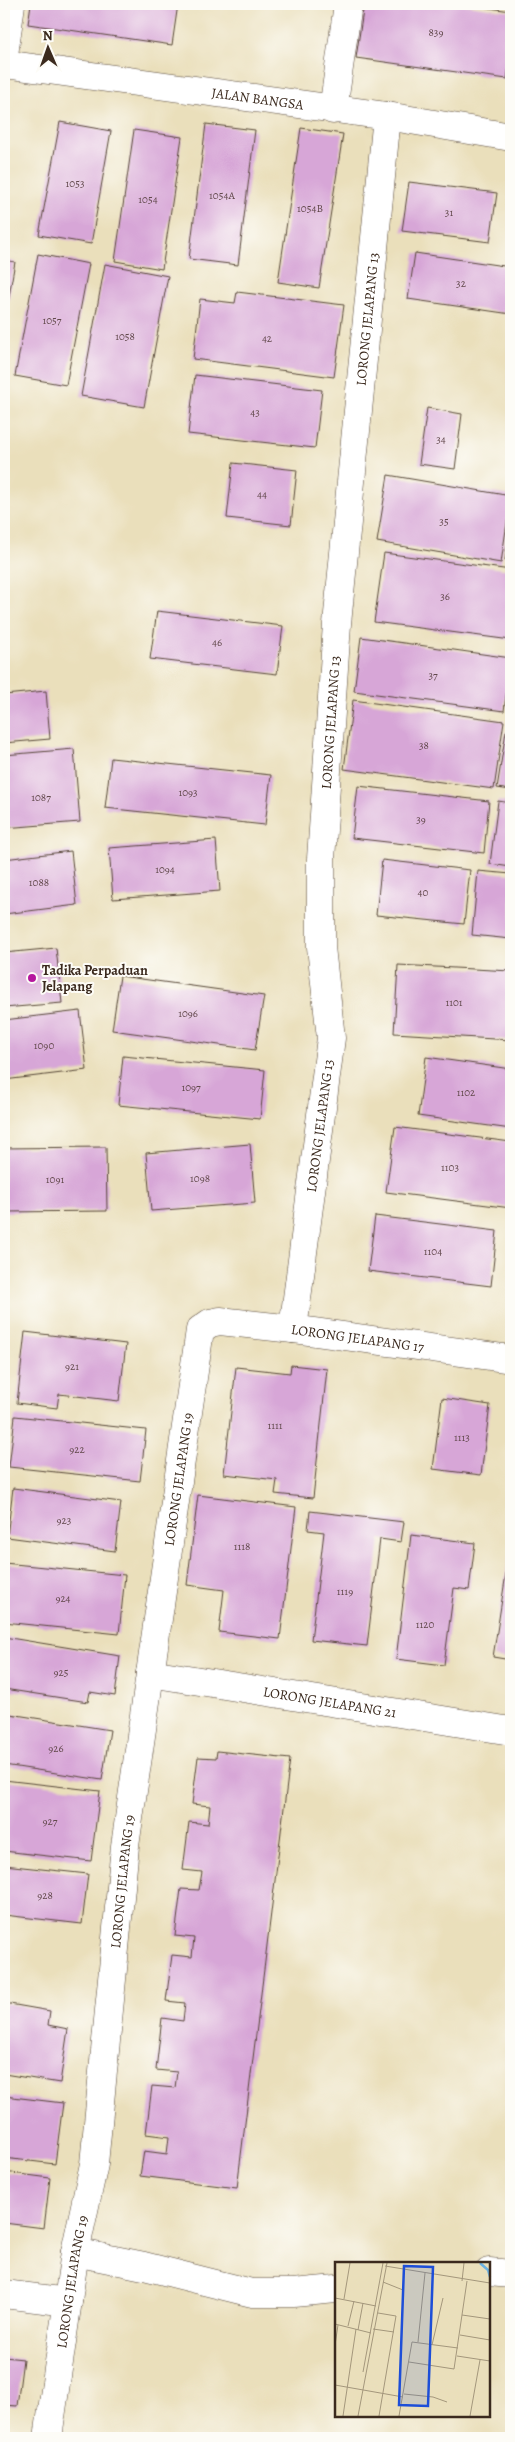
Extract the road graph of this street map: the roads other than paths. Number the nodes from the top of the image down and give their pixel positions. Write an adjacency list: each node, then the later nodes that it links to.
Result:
1 (11, 4): 3 (street)
2 (348, 4): 5 (street)
3 (4, 55)
4 (4, 64): 5 (street, JALAN BANGSA)
5 (333, 110): 6 (street, JALAN BANGSA)
6 (387, 116): 7 (street, JALAN BANGSA); 9 (street, LORONG JELAPANG 13)
7 (511, 137)
8 (203, 1326): 9 (street, LORONG JELAPANG 17); 11 (street, LORONG JELAPANG 19)
9 (293, 1329): 10 (street, LORONG JELAPANG 17)
10 (511, 1359)
11 (150, 1673): 12 (street, LORONG JELAPANG 21); 13 (street, LORONG JELAPANG 19)
12 (511, 1731)
13 (75, 2252): 16 (street); 18 (street, LORONG JELAPANG 19)
14 (490, 2272): 15 (street)
15 (511, 2274)
16 (335, 2289)
17 (4, 2294): 18 (street)
18 (68, 2302): 19 (street, LORONG JELAPANG 19)
19 (48, 2438)

